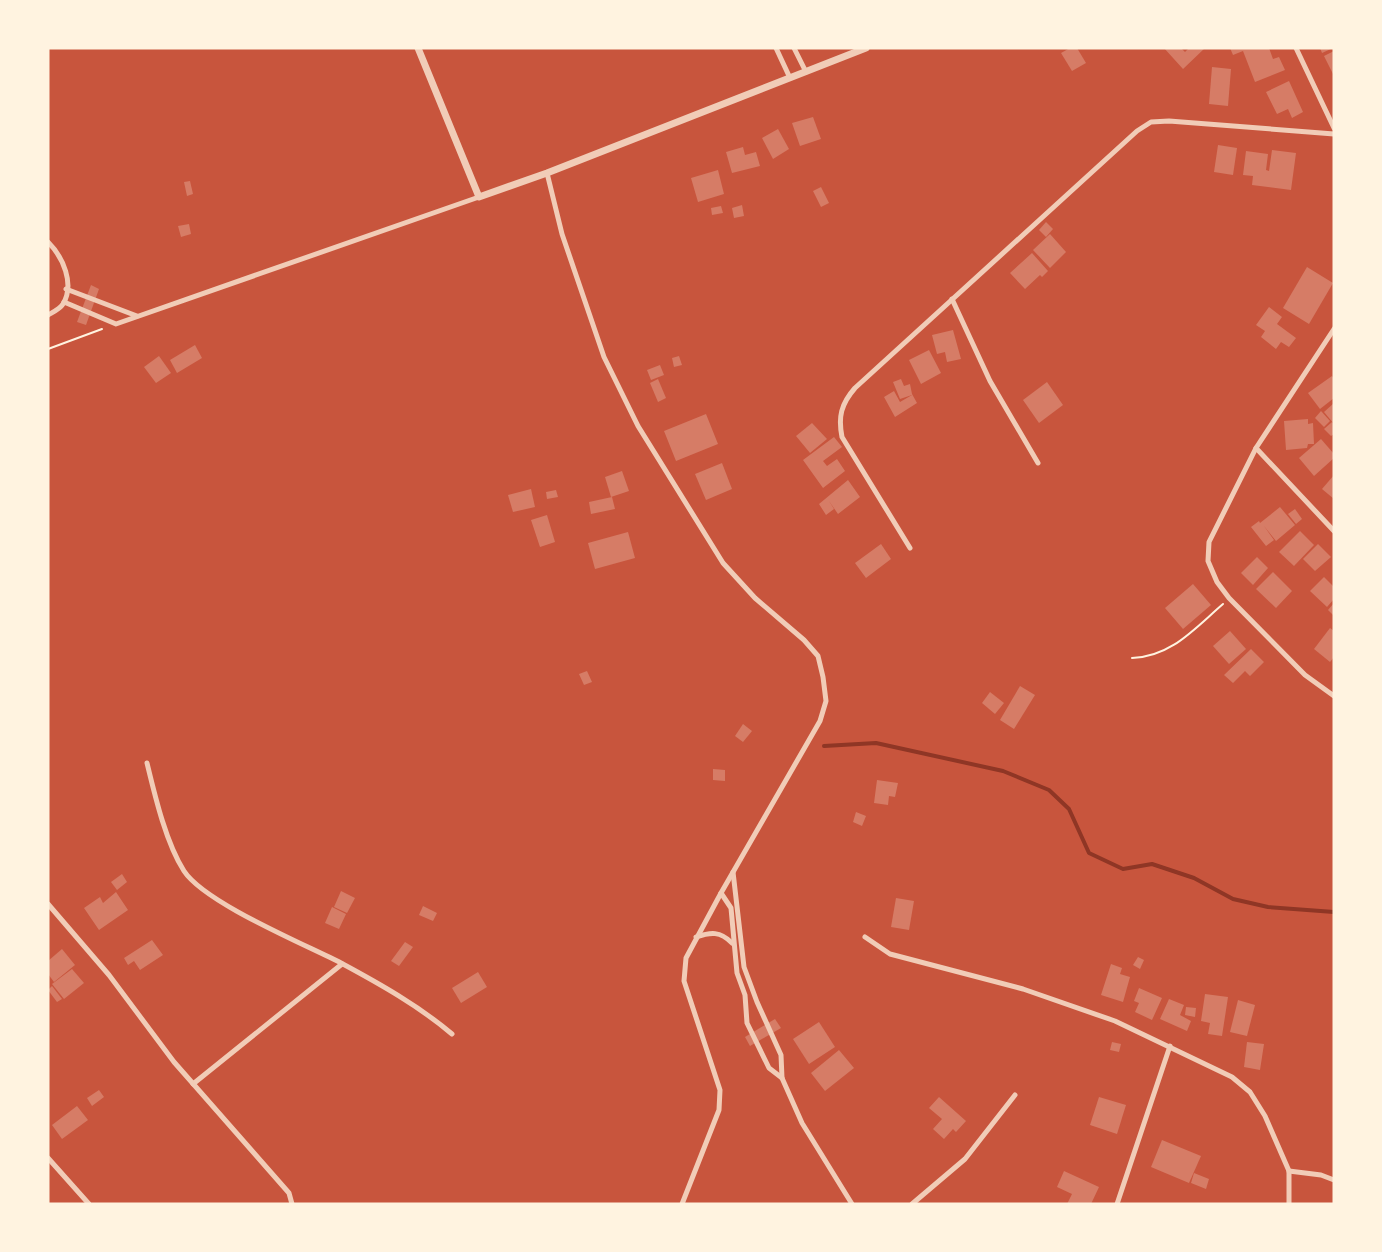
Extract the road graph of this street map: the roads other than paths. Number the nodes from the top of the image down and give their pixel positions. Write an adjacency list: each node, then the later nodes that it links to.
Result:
1 (418, 48): 11 (street)
2 (776, 48): 7 (street)
3 (794, 48): 6 (street)
4 (866, 48): 6 (street)
5 (1296, 48): 8 (street)
6 (806, 72): 7 (street)
7 (790, 78): 10 (street)
8 (1334, 128)
9 (1334, 134): 14 (street)
10 (547, 173): 11 (street); 26 (street)
11 (479, 197): 17 (street)
12 (48, 242): 13 (street)
13 (66, 289): 15 (street); 17 (street)
14 (952, 299): 21 (street); 23 (street)
15 (64, 302): 16 (street); 17 (street)
16 (48, 315)
17 (137, 316)
18 (1334, 329): 19 (street)
19 (1332, 337): 20 (street)
20 (1256, 448): 22 (street); 24 (street)
21 (1038, 463)
22 (1334, 531)
23 (910, 548)
24 (1334, 696)
25 (147, 763): 32 (street)
26 (733, 871): 27 (street); 35 (street)
27 (721, 893): 30 (street); 31 (street)
28 (48, 904): 36 (street)
29 (865, 937): 34 (street)
30 (696, 938): 31 (street); 43 (street)
31 (733, 944): 35 (street)
32 (342, 964): 33 (street); 36 (street)
33 (452, 1034)
34 (1170, 1046): 39 (street); 46 (street)
35 (782, 1078): 44 (street)
36 (193, 1084): 42 (street)
37 (1015, 1095): 45 (street)
38 (48, 1158): 41 (street)
39 (1289, 1171): 40 (street); 47 (street)
40 (1334, 1180)
41 (89, 1204)
42 (292, 1204)
43 (682, 1204)
44 (852, 1204)
45 (912, 1204)
46 (1116, 1204)
47 (1289, 1204)

